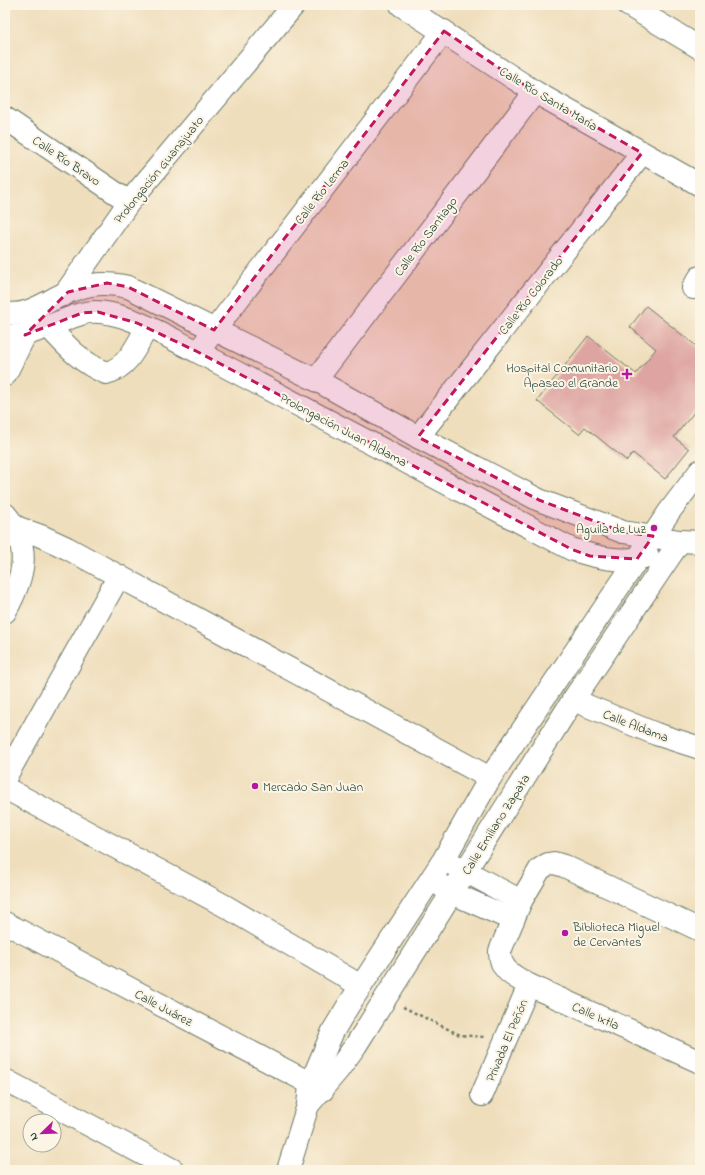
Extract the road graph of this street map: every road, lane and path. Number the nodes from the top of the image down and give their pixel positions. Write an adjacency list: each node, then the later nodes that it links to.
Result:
1 (294, 5): 10 (street, Prolongación Guanajuato)
2 (401, 5): 4 (street, Calle Río Santa María)
3 (628, 5): 5 (street)
4 (444, 31): 6 (street, Calle Río Santa María); 15 (street, Calle Río Lerma)
5 (700, 48)
6 (535, 92): 8 (street, Calle Río Santa María); 19 (street, Calle Río Santiago)
7 (5, 118): 10 (street, Calle Río Bravo)
8 (642, 153): 9 (street, Calle Río Santa María); 20 (street, Calle Río Colorado)
9 (700, 185)
10 (129, 202): 11 (street, Prolongación Guanajuato)
11 (68, 292): 12 (street); 15 (street); 16 (street, Prolongación Guanajuato)
12 (5, 313)
13 (49, 327): 14 (street, Prolongación Juan Aldama); 14 (street); 16 (street, Prolongación Juan Aldama)
14 (147, 327): 17 (street, Prolongación Juan Aldama)
15 (214, 330): 17 (street, Calle Río Lerma); 19 (street)
16 (15, 336): 18 (street)
17 (198, 352): 26 (street, Prolongación Juan Aldama)
18 (5, 375)
19 (316, 380): 20 (street)
20 (418, 437): 24 (street)
21 (700, 471): 22 (street, Calle Emiliano Zapata)
22 (669, 512): 24 (street, Calle Emiliano Zapata); 25 (street)
23 (11, 520): 27 (street); 28 (street)
24 (653, 536): 25 (street); 26 (street, Calle Emiliano Zapata)
25 (690, 542): 26 (street, Prolongación Juan Aldama); 29 (street, Calle Emiliano Zapata)
26 (637, 559): 32 (street, Calle Emiliano Zapata)
27 (119, 576): 31 (street); 32 (street)
28 (5, 612)
29 (572, 700): 30 (street, Calle Aldama); 35 (street, Calle Emiliano Zapata)
30 (700, 748)
31 (5, 778)
32 (490, 778): 34 (street, Calle Emiliano Zapata)
33 (5, 788): 42 (street)
34 (444, 859): 35 (street); 36 (street, Calle Emiliano Zapata)
35 (465, 871): 37 (street, Calle Emiliano Zapata); 38 (street)
36 (431, 878): 37 (street); 42 (street, Calle Emiliano Zapata)
37 (452, 893): 38 (street); 43 (street, Calle Emiliano Zapata)
38 (517, 910): 40 (street); 41 (street, Calle Ixtla)
39 (5, 923): 47 (street, Calle Juárez)
40 (700, 930)
41 (529, 985): 44 (street, Privada El Peñón); 45 (street, Calle Ixtla)
42 (361, 986): 47 (street, Calle Emiliano Zapata)
43 (384, 998): 44 (path); 47 (street, Calle Emiliano Zapata)
44 (506, 1038): 48 (street, Privada El Peñón)
45 (700, 1062)
46 (5, 1080): 49 (street)
47 (314, 1093): 50 (street, Calle Emiliano Zapata)
48 (482, 1095)
49 (173, 1170)
50 (288, 1170)

